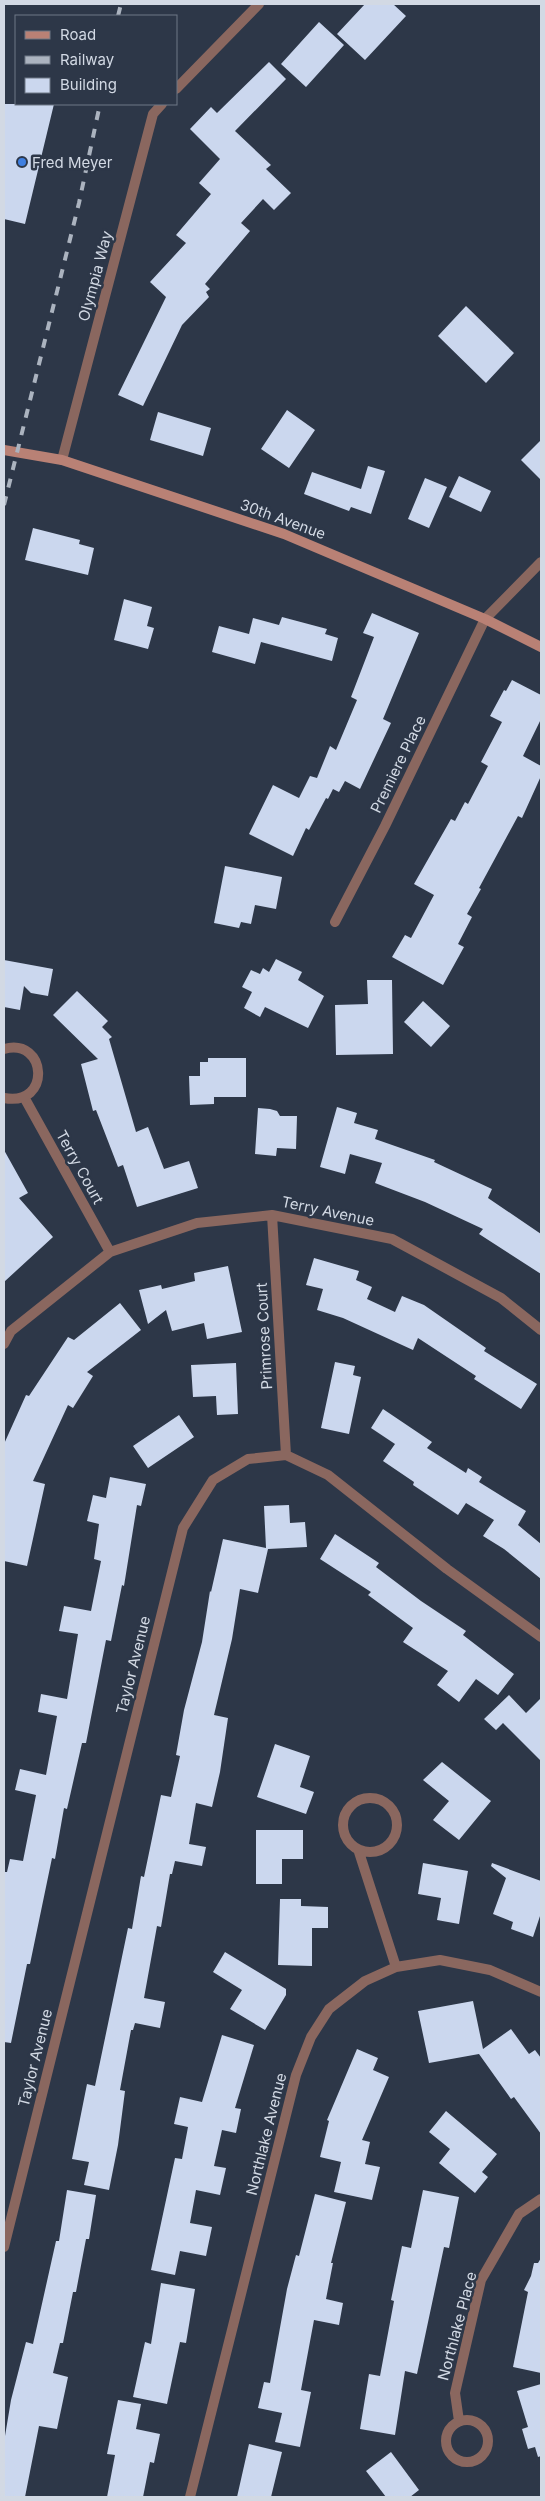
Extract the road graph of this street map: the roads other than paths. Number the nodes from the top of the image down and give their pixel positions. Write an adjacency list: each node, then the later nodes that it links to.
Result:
1 (259, 4): 2 (street)
2 (178, 87)
3 (161, 105): 5 (street, Olympia Way)
4 (4, 450): 5 (street, 30th Avenue)
5 (62, 460): 7 (street, 30th Avenue)
6 (541, 562): 7 (street, Premiere Place)
7 (485, 619): 8 (street, 30th Avenue); 9 (street, Premiere Place)
8 (541, 647)
9 (335, 922)
10 (4, 1049): 11 (street)
11 (24, 1097): 12 (street); 14 (street, Terry Court)
12 (4, 1098)
13 (272, 1215): 14 (street, Terry Avenue); 15 (street, Terry Avenue); 17 (street, Primrose Court)
14 (110, 1252): 16 (street, Terry Avenue)
15 (541, 1330)
16 (4, 1344)
17 (286, 1456): 18 (street, Taylor Avenue); 23 (street, Taylor Avenue)
18 (541, 1637)
19 (358, 1849): 19 (street); 20 (street)
20 (396, 1967): 21 (street, Northlake Avenue); 25 (street, Northlake Avenue)
21 (541, 1992)
22 (541, 2199): 24 (street, Northlake Place)
23 (4, 2247)
24 (459, 2421): 24 (street)
25 (190, 2497)

